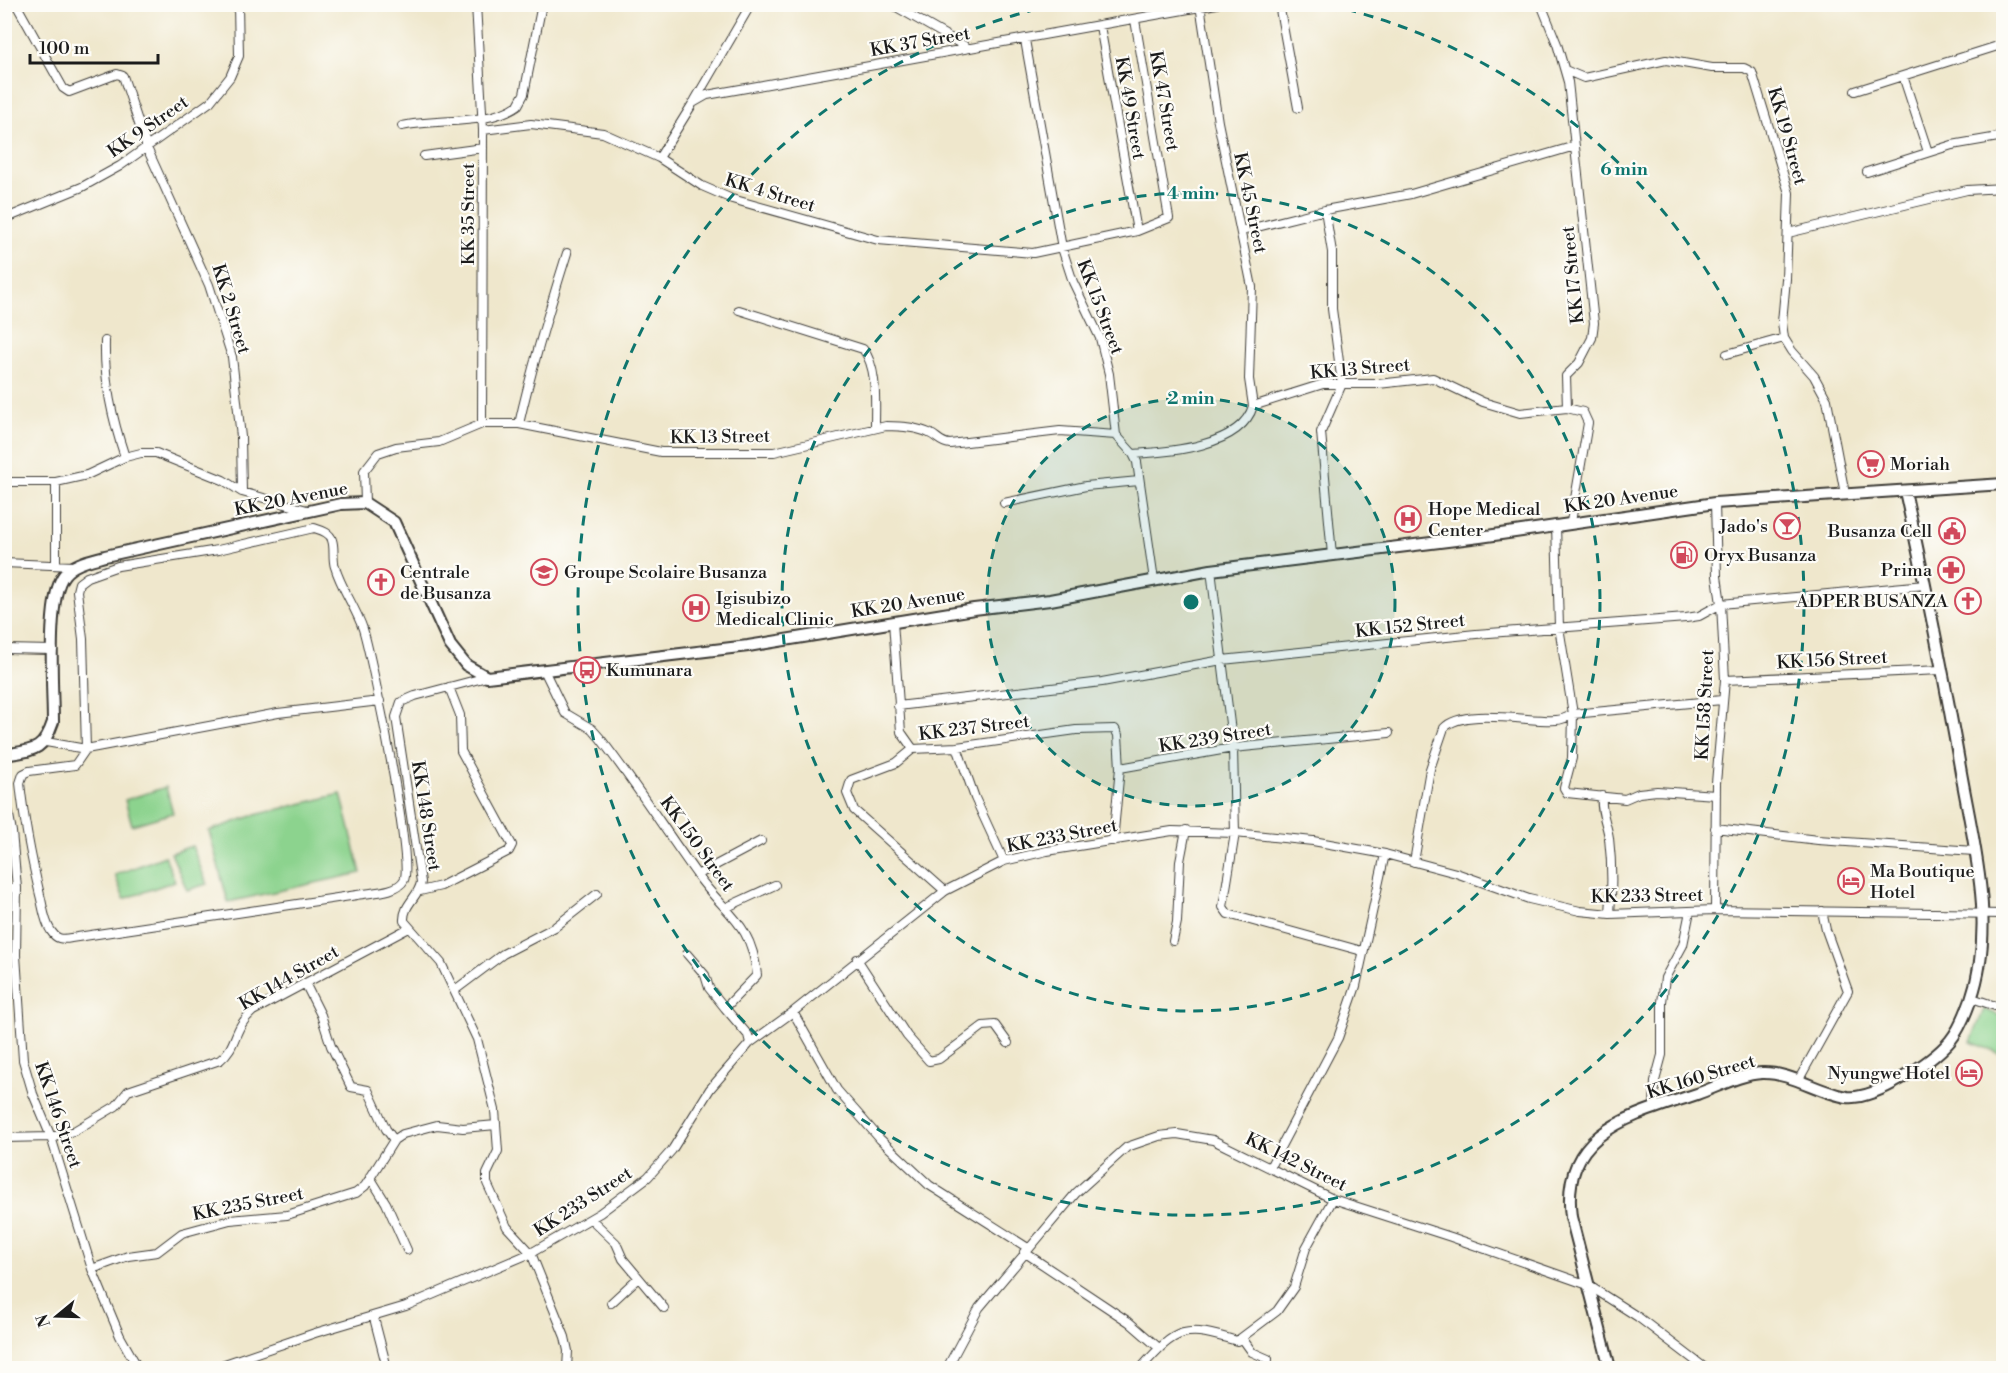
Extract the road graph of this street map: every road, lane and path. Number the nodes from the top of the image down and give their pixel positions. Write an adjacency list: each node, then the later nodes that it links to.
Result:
1 (16, 4): 26 (street, KK 2 Street)
2 (238, 4): 26 (street, KK 9 Street)
3 (476, 4): 21 (street, KK 35 Street)
4 (542, 4): 21 (street)
5 (751, 4): 19 (street)
6 (891, 4): 15 (street)
7 (1217, 4): 10 (street, KK 37 Street)
8 (1278, 4): 20 (street)
9 (1541, 4): 16 (street, KK 17 Street)
10 (1200, 6): 11 (street, KK 37 Street); 37 (street, KK 45 Street)
11 (1135, 20): 12 (street, KK 37 Street); 36 (street, KK 47 Street)
12 (1100, 26): 13 (street, KK 37 Street); 36 (street, KK 49 Street)
13 (1025, 40): 15 (street, KK 37 Street); 39 (street, KK 15 Street)
14 (2004, 44): 17 (street)
15 (969, 48): 19 (street, KK 37 Street)
16 (1565, 70): 25 (street, KK 17 Street); 38 (street, KK 19 Street)
17 (1903, 75): 18 (street); 28 (street)
18 (1855, 91)
19 (693, 104): 30 (street)
20 (1298, 108)
21 (483, 119): 22 (street); 23 (street, KK 35 Street)
22 (402, 126)
23 (483, 130): 27 (street, KK 35 Street); 30 (street, KK 4 Street)
24 (2004, 136): 28 (street)
25 (1575, 146): 34 (street); 47 (street, KK 17 Street)
26 (147, 148): 35 (street, KK 9 Street); 59 (street, KK 2 Street)
27 (483, 148): 29 (street); 48 (street, KK 35 Street)
28 (1928, 152): 31 (street)
29 (424, 156)
30 (659, 158): 39 (street, KK 4 Street)
31 (1867, 172)
32 (2004, 188): 38 (street)
33 (4, 208): 35 (street)
34 (1325, 210): 37 (street); 45 (street)
35 (7, 218)
36 (1137, 231): 39 (street, KK 47 Street)
37 (1240, 231): 46 (street, KK 45 Street)
38 (1788, 233): 42 (street, KK 19 Street)
39 (1062, 248): 51 (street, KK 15 Street)
40 (567, 253): 49 (street)
41 (739, 310): 50 (street)
42 (1784, 338): 44 (street); 60 (street)
43 (105, 341): 53 (street)
44 (1727, 354)
45 (1342, 384): 46 (street, KK 13 Street); 47 (street, KK 13 Street); 67 (street)
46 (1253, 406): 52 (street)
47 (1567, 408): 65 (street)
48 (482, 424): 49 (street, KK 13 Street); 61 (street, KK 13 Street)
49 (519, 424): 50 (street, KK 13 Street)
50 (875, 426): 51 (street, KK 13 Street)
51 (1116, 435): 52 (street)
52 (1133, 454): 54 (street)
53 (124, 457): 56 (street); 59 (street)
54 (1139, 481): 62 (street); 72 (street)
55 (4, 482): 56 (street)
56 (56, 482): 69 (street)
57 (2004, 484): 58 (main road, KK 20 Avenue)
58 (1905, 491): 60 (main road, KK 20 Avenue); 73 (main road, KK 160 Street)
59 (242, 492): 64 (street)
60 (1845, 494): 63 (main road, KK 20 Avenue)
61 (365, 503): 64 (main road, KK 20 Avenue); 82 (main road, KK 20 Avenue)
62 (1004, 503)
63 (1716, 503): 65 (main road, KK 20 Avenue); 74 (street, KK 158 Street)
64 (309, 511): 70 (main road, KK 20 Avenue)
65 (1571, 522): 66 (main road, KK 20 Avenue)
66 (1556, 525): 67 (main road, KK 20 Avenue); 76 (street)
67 (1332, 555): 71 (main road, KK 20 Avenue)
68 (4, 563): 69 (street)
69 (56, 565): 70 (street)
70 (74, 566): 78 (main road)
71 (1211, 570): 72 (main road, KK 20 Avenue); 79 (street)
72 (1154, 580): 75 (main road, KK 20 Avenue)
73 (1925, 585): 74 (street, KK 152 Street); 81 (main road, KK 160 Street)
74 (1721, 604): 76 (street, KK 152 Street); 83 (street, KK 158 Street)
75 (893, 622): 80 (main road, KK 20 Avenue); 87 (street)
76 (1559, 627): 79 (street, KK 152 Street); 88 (street)
77 (4, 649): 78 (street)
78 (53, 650): 90 (main road)
79 (1222, 660): 87 (street, KK 152 Street); 92 (street)
80 (544, 670): 82 (main road, KK 20 Avenue); 109 (street, KK 150 Street)
81 (1941, 670): 83 (street, KK 156 Street); 105 (main road, KK 160 Street)
82 (487, 677): 84 (street, KK 148 Street)
83 (1725, 680): 85 (street, KK 158 Street)
84 (449, 687): 113 (street, KK 148 Street); 113 (street)
85 (1722, 700): 88 (street); 98 (street, KK 158 Street)
86 (380, 701): 93 (street); 93 (street); 93 (street)
87 (898, 706): 94 (street)
88 (1574, 714): 99 (street); 108 (street)
89 (1389, 733): 92 (street, KK 239 Street)
90 (46, 742): 93 (street); 95 (main road)
91 (957, 747): 94 (street, KK 237 Street); 96 (street, KK 237 Street); 107 (street)
92 (1233, 748): 96 (street, KK 239 Street); 102 (street)
93 (86, 749)
94 (913, 749): 114 (street, KK 237 Street)
95 (4, 755)
96 (1120, 768): 104 (street)
97 (4, 787): 112 (street, KK 146 Street)
98 (1716, 795): 99 (street); 100 (street, KK 158 Street)
99 (1602, 796): 121 (street)
100 (1715, 828): 105 (street); 117 (street, KK 158 Street)
101 (1186, 830): 102 (street, KK 233 Street); 104 (street, KK 233 Street); 124 (street)
102 (1235, 832): 106 (street, KK 233 Street); 125 (street)
103 (761, 841): 109 (street)
104 (1113, 841): 107 (street, KK 233 Street)
105 (1974, 851): 120 (main road, KK 160 Street)
106 (1385, 854): 108 (street, KK 233 Street); 125 (street)
107 (1005, 861): 114 (street, KK 233 Street)
108 (1414, 862): 121 (street, KK 233 Street)
109 (697, 875): 116 (street, KK 150 Street)
110 (775, 885): 116 (street)
111 (4, 888): 112 (street)
112 (17, 888): 139 (street, KK 146 Street)
113 (420, 891): 123 (street, KK 148 Street)
114 (945, 891): 127 (street, KK 233 Street)
115 (597, 894): 129 (street)
116 (725, 908): 131 (street, KK 150 Street)
117 (1715, 910): 118 (street, KK 233 Street); 119 (street, KK 233 Street)
118 (1690, 911): 121 (street, KK 233 Street); 137 (street)
119 (1822, 911): 120 (street, KK 233 Street); 136 (street)
120 (1984, 913): 122 (street, KK 233 Street); 130 (main road, KK 160 Street)
121 (1610, 914)
122 (2004, 914)
123 (409, 928): 128 (street, KK 144 Street); 129 (street)
124 (1173, 941)
125 (1362, 951): 142 (street)
126 (687, 954): 131 (street)
127 (857, 959): 133 (street, KK 233 Street); 135 (street)
128 (305, 983): 139 (street, KK 144 Street); 141 (street)
129 (455, 990): 138 (street)
130 (1972, 998): 132 (street); 136 (main road, KK 160 Street)
131 (725, 1008): 134 (street)
132 (2004, 1009)
133 (794, 1012): 134 (street, KK 233 Street); 147 (street)
134 (750, 1043): 145 (street, KK 233 Street)
135 (1008, 1043)
136 (1798, 1081): 137 (main road, KK 160 Street)
137 (1654, 1108): 151 (main road, KK 160 Street)
138 (495, 1125): 141 (street); 148 (street)
139 (51, 1137): 140 (street, KK 144 Street); 149 (street, KK 146 Street)
140 (4, 1138)
141 (394, 1140): 143 (street, KK 235 Street)
142 (1270, 1167): 144 (street, KK 142 Street); 147 (street, KK 142 Street)
143 (370, 1177): 146 (street); 149 (street, KK 235 Street)
144 (1333, 1199): 151 (street, KK 142 Street); 155 (street)
145 (591, 1219): 148 (street, KK 233 Street); 150 (street)
146 (407, 1250)
147 (1026, 1250): 156 (street); 161 (street, KK 142 Street)
148 (531, 1253): 154 (street, KK 233 Street); 160 (street)
149 (92, 1269): 157 (street, KK 146 Street)
150 (638, 1278): 152 (street); 153 (street)
151 (1588, 1285): 164 (main road, KK 160 Street); 165 (street, KK 142 Street)
152 (611, 1303)
153 (664, 1308)
154 (374, 1318): 158 (street, KK 233 Street); 159 (street)
155 (1242, 1338): 156 (street); 163 (street)
156 (1160, 1348): 162 (street)
157 (138, 1368)
158 (213, 1368)
159 (387, 1368)
160 (567, 1368)
161 (947, 1368)
162 (1141, 1368)
163 (1267, 1368)
164 (1610, 1368)
165 (1705, 1368)

